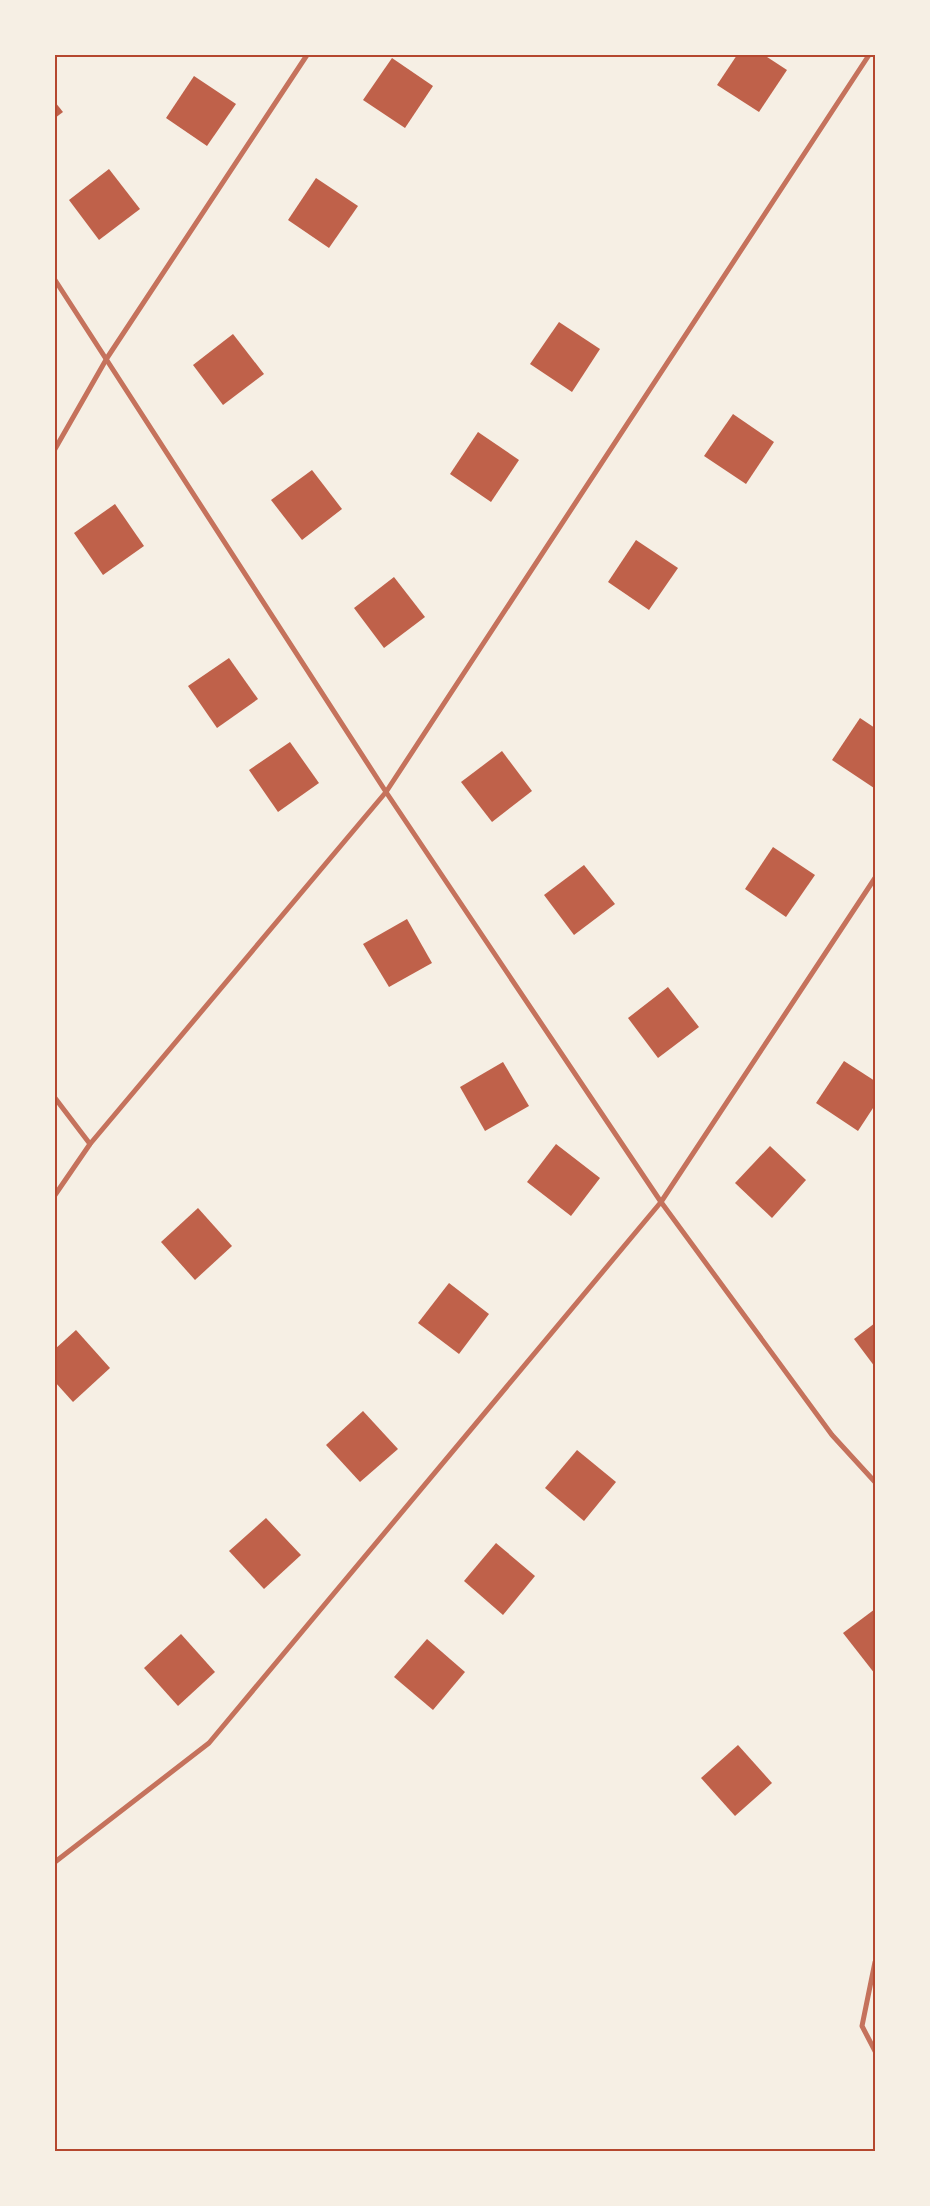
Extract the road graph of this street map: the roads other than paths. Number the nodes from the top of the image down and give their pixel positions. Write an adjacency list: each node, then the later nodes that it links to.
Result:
1 (307, 55): 4 (street)
2 (869, 55): 6 (street)
3 (55, 280): 4 (street)
4 (107, 358): 5 (street); 6 (street)
5 (55, 449)
6 (386, 792): 9 (street); 11 (street)
7 (875, 878): 11 (street)
8 (55, 1098): 9 (street)
9 (90, 1144): 10 (street)
10 (55, 1195)
11 (661, 1202): 12 (street); 13 (street)
12 (875, 1482)
13 (55, 1862)
14 (875, 1962): 15 (street)
15 (875, 2051)

